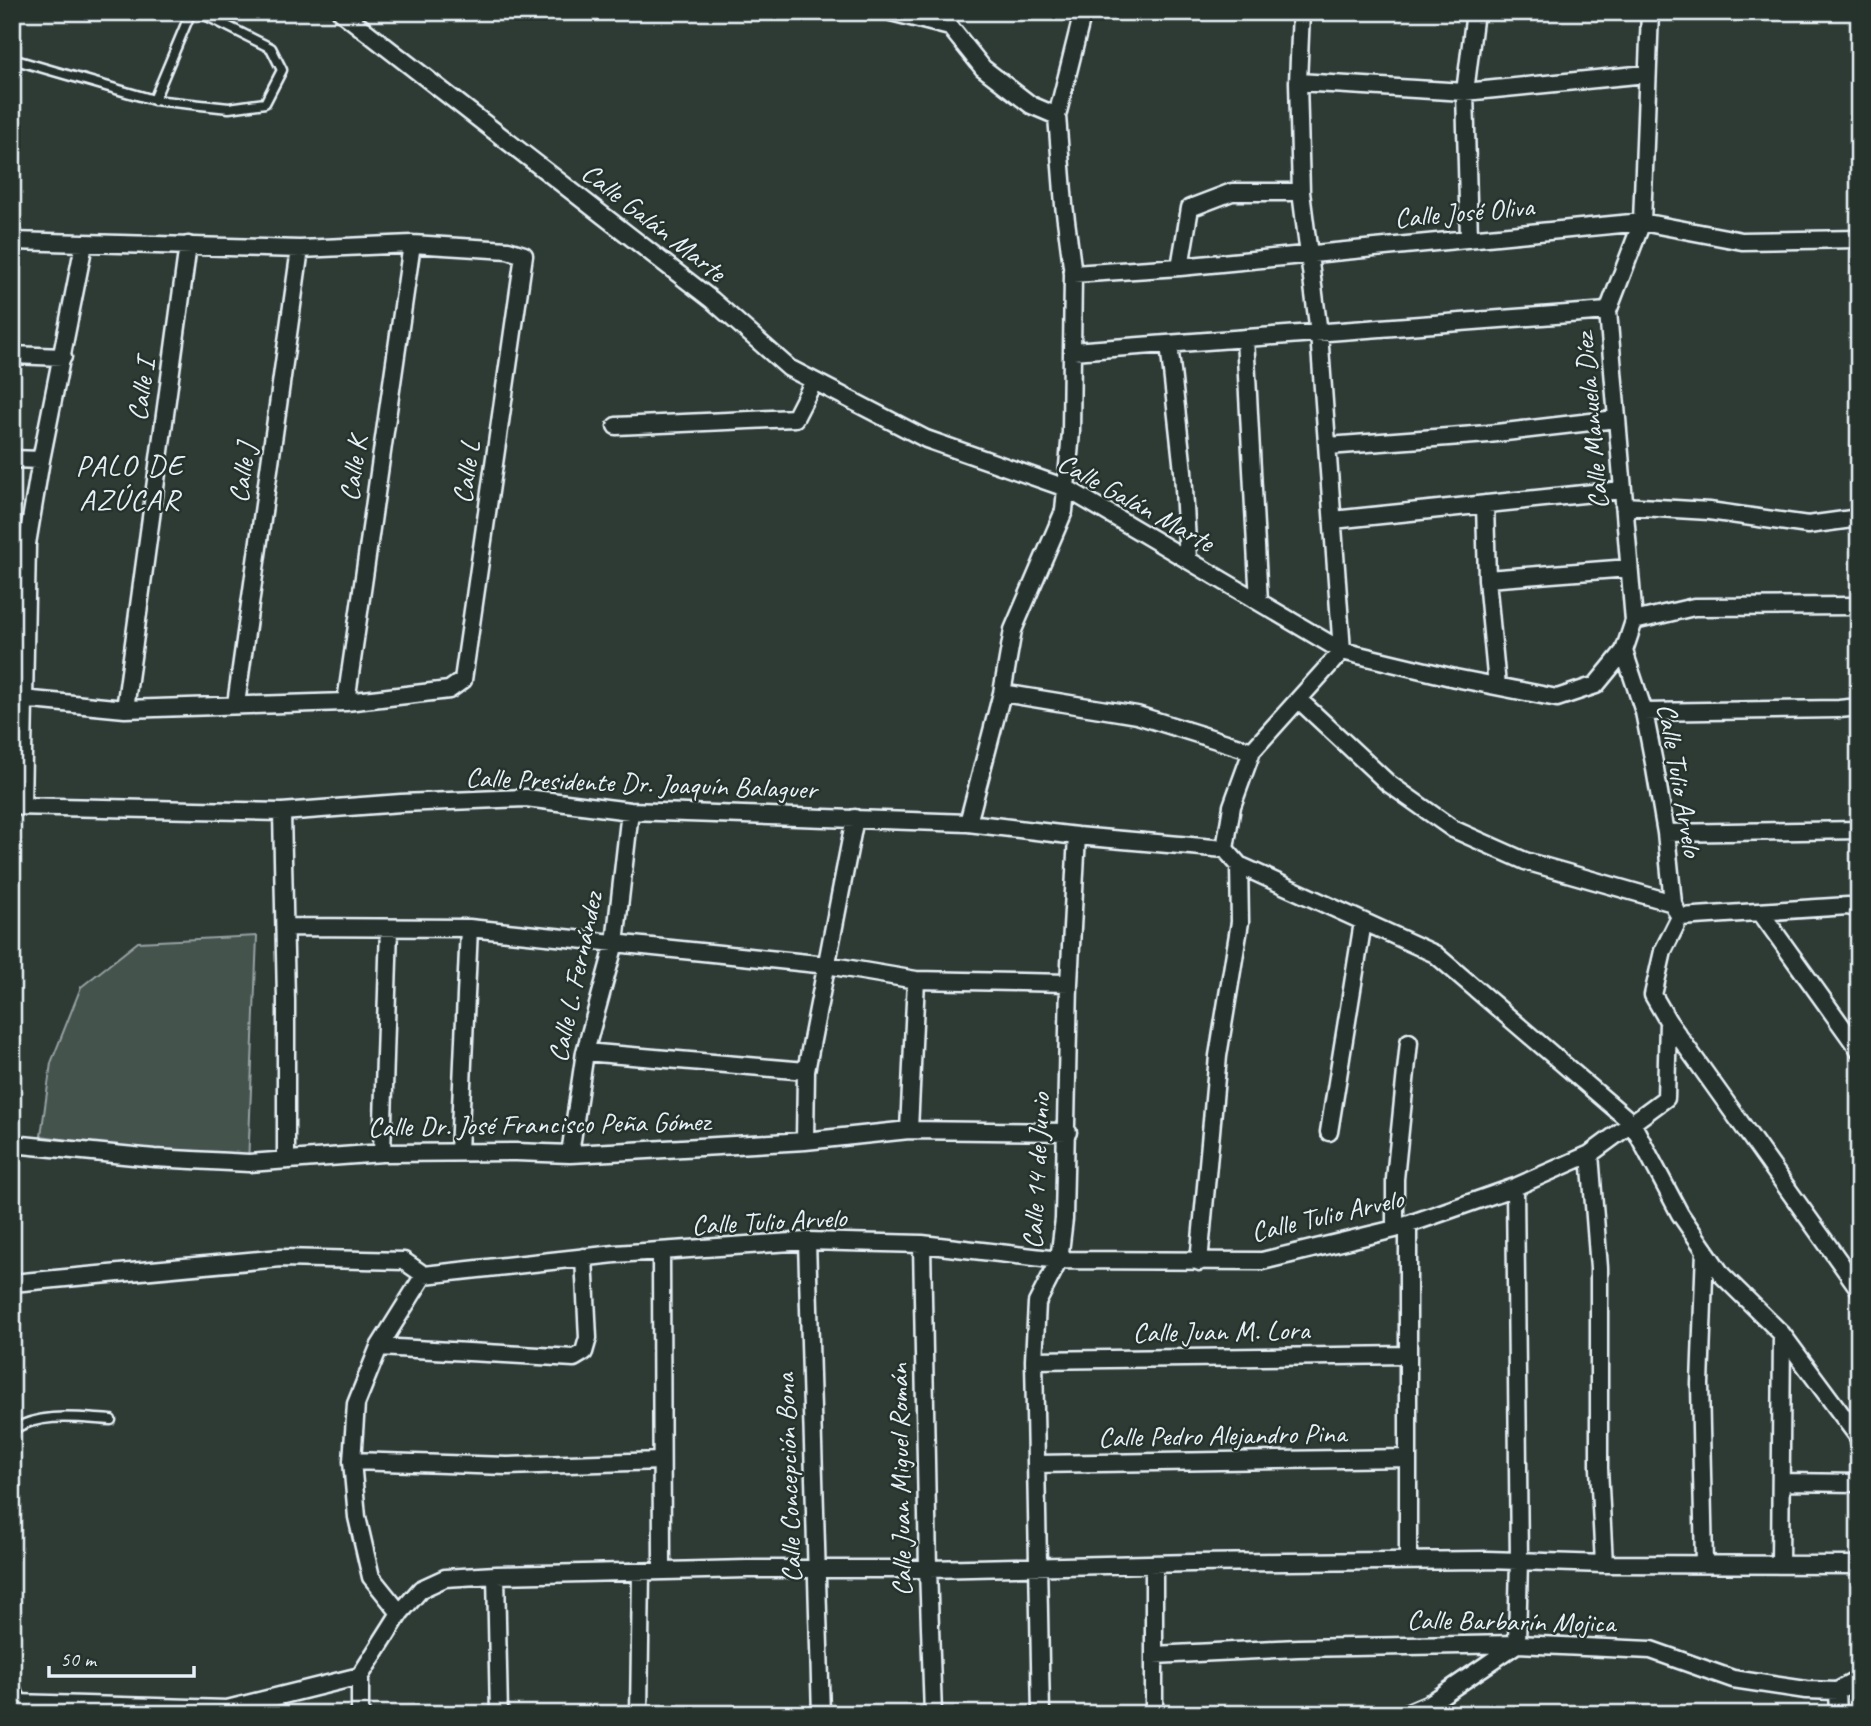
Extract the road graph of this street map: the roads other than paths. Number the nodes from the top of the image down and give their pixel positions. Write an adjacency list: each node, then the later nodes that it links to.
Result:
1 (191, 12): 14 (lane)
2 (199, 12): 14 (lane)
3 (341, 12): 35 (street, Calle Galán Marte)
4 (891, 12): 9 (street)
5 (1083, 12): 15 (street)
6 (1301, 12): 12 (street)
7 (1475, 12): 13 (street)
8 (1650, 12): 11 (street, Calle Manuela Díez)
9 (952, 20): 15 (street)
10 (12, 59): 14 (lane)
11 (1646, 74): 13 (street); 17 (street, Calle Manuela Díez)
12 (1298, 82): 13 (street); 16 (street)
13 (1465, 92): 18 (street)
14 (154, 100)
15 (1057, 116): 27 (street)
16 (1301, 192): 25 (street); 26 (street)
17 (1642, 222): 18 (street, Calle José Oliva); 19 (street, Calle José Oliva); 28 (street, Calle Manuela Díez)
18 (1469, 238): 25 (street, Calle José Oliva)
19 (1859, 239)
20 (12, 241): 21 (street)
21 (84, 244): 23 (street); 34 (street)
22 (412, 244): 24 (street); 58 (street, Calle K); 58 (street, Calle L)
23 (188, 245): 24 (street); 61 (street, Calle I)
24 (300, 249): 59 (street, Calle J)
25 (1309, 253): 26 (street, Calle José Oliva); 29 (street)
26 (1180, 267): 27 (street, Calle José Oliva)
27 (1073, 274): 32 (street)
28 (1608, 311): 29 (street); 36 (street, Calle Manuela Díez)
29 (1319, 333): 30 (street); 38 (street)
30 (1245, 338): 31 (street); 49 (street)
31 (1169, 344): 32 (street); 46 (street)
32 (1073, 351): 41 (street)
33 (12, 355): 34 (street)
34 (63, 357): 40 (street)
35 (814, 382): 37 (street); 41 (street, Calle Galán Marte)
36 (1616, 419): 38 (street); 42 (street, Calle Manuela Díez)
37 (616, 426)
38 (1328, 446): 45 (street)
39 (12, 459): 40 (street)
40 (41, 460): 56 (street)
41 (1066, 488): 46 (street, Calle Galán Marte); 55 (street)
42 (1623, 498): 43 (street); 44 (street); 47 (street, Calle Manuela Díez)
43 (1485, 504): 45 (street); 48 (street)
44 (1859, 519)
45 (1333, 520): 52 (street)
46 (1188, 559): 49 (street, Calle Galán Marte)
47 (1629, 568): 48 (street); 51 (street, Calle Manuela Díez)
48 (1487, 579): 54 (street)
49 (1259, 602): 52 (street, Calle Galán Marte)
50 (1859, 606): 51 (street)
51 (1634, 621): 53 (street, Calle Galán Marte)
52 (1342, 651): 54 (street, Calle Galán Marte); 57 (street)
53 (1624, 651): 54 (street, Calle Galán Marte); 62 (street, Calle Tulio Arvelo)
54 (1497, 686)
55 (1002, 693): 63 (street); 68 (street)
56 (18, 699): 61 (street); 64 (street)
57 (1299, 699): 63 (street); 75 (street)
58 (346, 702): 59 (street)
59 (236, 704): 61 (street)
60 (1859, 707): 62 (street)
61 (125, 709)
62 (1644, 712): 70 (street, Calle Tulio Arvelo)
63 (1252, 751): 72 (street)
64 (17, 806): 66 (street, Calle Presidente Dr. Joaquín Balaguer)
65 (630, 811): 66 (street, Calle Presidente Dr. Joaquín Balaguer); 67 (street, Calle Presidente Dr. Joaquín Balaguer); 81 (street, Calle L. Fernández)
66 (282, 812): 78 (street)
67 (855, 818): 68 (street, Calle Presidente Dr. Joaquín Balaguer); 82 (street)
68 (968, 823): 71 (street, Calle Presidente Dr. Joaquín Balaguer)
69 (1859, 830): 70 (street)
70 (1666, 833): 75 (street, Calle Tulio Arvelo)
71 (1077, 836): 72 (street, Calle Presidente Dr. Joaquín Balaguer); 84 (street, Calle 14 de Junio)
72 (1225, 849): 73 (street)
73 (1239, 865): 77 (street); 109 (street)
74 (1859, 909): 76 (street)
75 (1676, 910): 76 (street); 85 (street, Calle Tulio Arvelo)
76 (1761, 913): 87 (street)
77 (1363, 922): 90 (street); 93 (street)
78 (285, 927): 79 (street); 100 (street)
79 (389, 928): 80 (street); 97 (street)
80 (469, 928): 81 (street); 96 (street)
81 (615, 943): 82 (street); 88 (street, Calle L. Fernández)
82 (827, 964): 83 (street); 89 (street)
83 (916, 981): 84 (street); 91 (street)
84 (1069, 983): 92 (street, Calle 14 de Junio)
85 (1668, 1021): 90 (street, Calle Tulio Arvelo); 112 (street)
86 (1409, 1042): 102 (street)
87 (1859, 1050)
88 (585, 1052): 89 (street); 98 (street, Calle L. Fernández)
89 (806, 1071): 94 (street)
90 (1632, 1123): 99 (street, Calle Tulio Arvelo); 105 (street)
91 (909, 1130): 92 (street, Calle Dr. José Francisco Peña Gómez); 94 (street, Calle Dr. José Francisco Peña Gómez)
92 (1068, 1132): 108 (street, Calle 14 de Junio)
93 (1329, 1132)
94 (805, 1141): 98 (street, Calle Dr. José Francisco Peña Gómez)
95 (12, 1144): 100 (street, Calle Dr. José Francisco Peña Gómez)
96 (459, 1152): 97 (street, Calle Dr. José Francisco Peña Gómez); 98 (street, Calle Dr. José Francisco Peña Gómez)
97 (382, 1153): 100 (street, Calle Dr. José Francisco Peña Gómez)
98 (570, 1154)
99 (1590, 1154): 101 (street, Calle Tulio Arvelo); 130 (street)
100 (286, 1159)
101 (1516, 1187): 102 (street, Calle Tulio Arvelo); 126 (street)
102 (1402, 1227): 109 (street, Calle Tulio Arvelo); 115 (street)
103 (807, 1241): 104 (street, Calle Tulio Arvelo); 106 (street, Calle Tulio Arvelo); 134 (street, Calle Concepción Bona)
104 (922, 1244): 108 (street, Calle Tulio Arvelo); 135 (street, Calle Juan Miguel Román)
105 (1705, 1250): 113 (street); 128 (street)
106 (661, 1252): 107 (street, Calle Tulio Arvelo); 122 (street)
107 (584, 1257): 110 (street, Calle Tulio Arvelo); 114 (street)
108 (1059, 1260): 109 (street, Calle Tulio Arvelo); 116 (street, Calle 14 de Junio)
109 (1199, 1262)
110 (424, 1275): 111 (street); 114 (street)
111 (12, 1283)
112 (1859, 1289)
113 (1782, 1334): 119 (street); 124 (street)
114 (379, 1347): 121 (street)
115 (1408, 1355): 116 (street, Calle Juan M. Lora); 120 (street)
116 (1034, 1360): 123 (street, Calle 14 de Junio)
117 (111, 1420): 118 (lane)
118 (12, 1430)
119 (1859, 1437)
120 (1407, 1458): 123 (street, Calle Pedro Alejandro Pina); 127 (street)
121 (352, 1461): 122 (street); 139 (street)
122 (661, 1461): 136 (street)
123 (1037, 1464): 133 (street, Calle 14 de Junio)
124 (1781, 1482): 125 (street); 131 (street)
125 (1859, 1483)
126 (1519, 1560): 127 (street); 130 (street); 140 (street)
127 (1408, 1561): 129 (street)
128 (1704, 1563): 130 (street); 131 (street)
129 (1154, 1564): 133 (street); 141 (street)
130 (1604, 1564)
131 (1780, 1564): 132 (street)
132 (1859, 1565)
133 (1037, 1566): 135 (street); 152 (street, Calle 14 de Junio)
134 (817, 1569): 135 (street); 136 (street); 150 (street, Calle Concepción Bona)
135 (928, 1569): 151 (street, Calle Juan Miguel Román)
136 (662, 1571): 137 (street)
137 (641, 1572): 138 (street); 149 (street)
138 (496, 1574): 139 (street); 148 (street)
139 (400, 1613): 142 (street)
140 (1517, 1644): 141 (street, Calle Barbarín Mojica); 144 (street, Calle Barbarín Mojica); 154 (street)
141 (1154, 1655): 153 (street)
142 (360, 1676): 146 (street); 147 (street)
143 (1859, 1679): 144 (street)
144 (1837, 1691): 155 (street)
145 (16, 1704): 146 (street)
146 (228, 1711)
147 (360, 1714)
148 (499, 1714)
149 (639, 1714)
150 (821, 1714)
151 (933, 1714)
152 (1041, 1714)
153 (1154, 1714)
154 (1404, 1714)
155 (1838, 1714)

